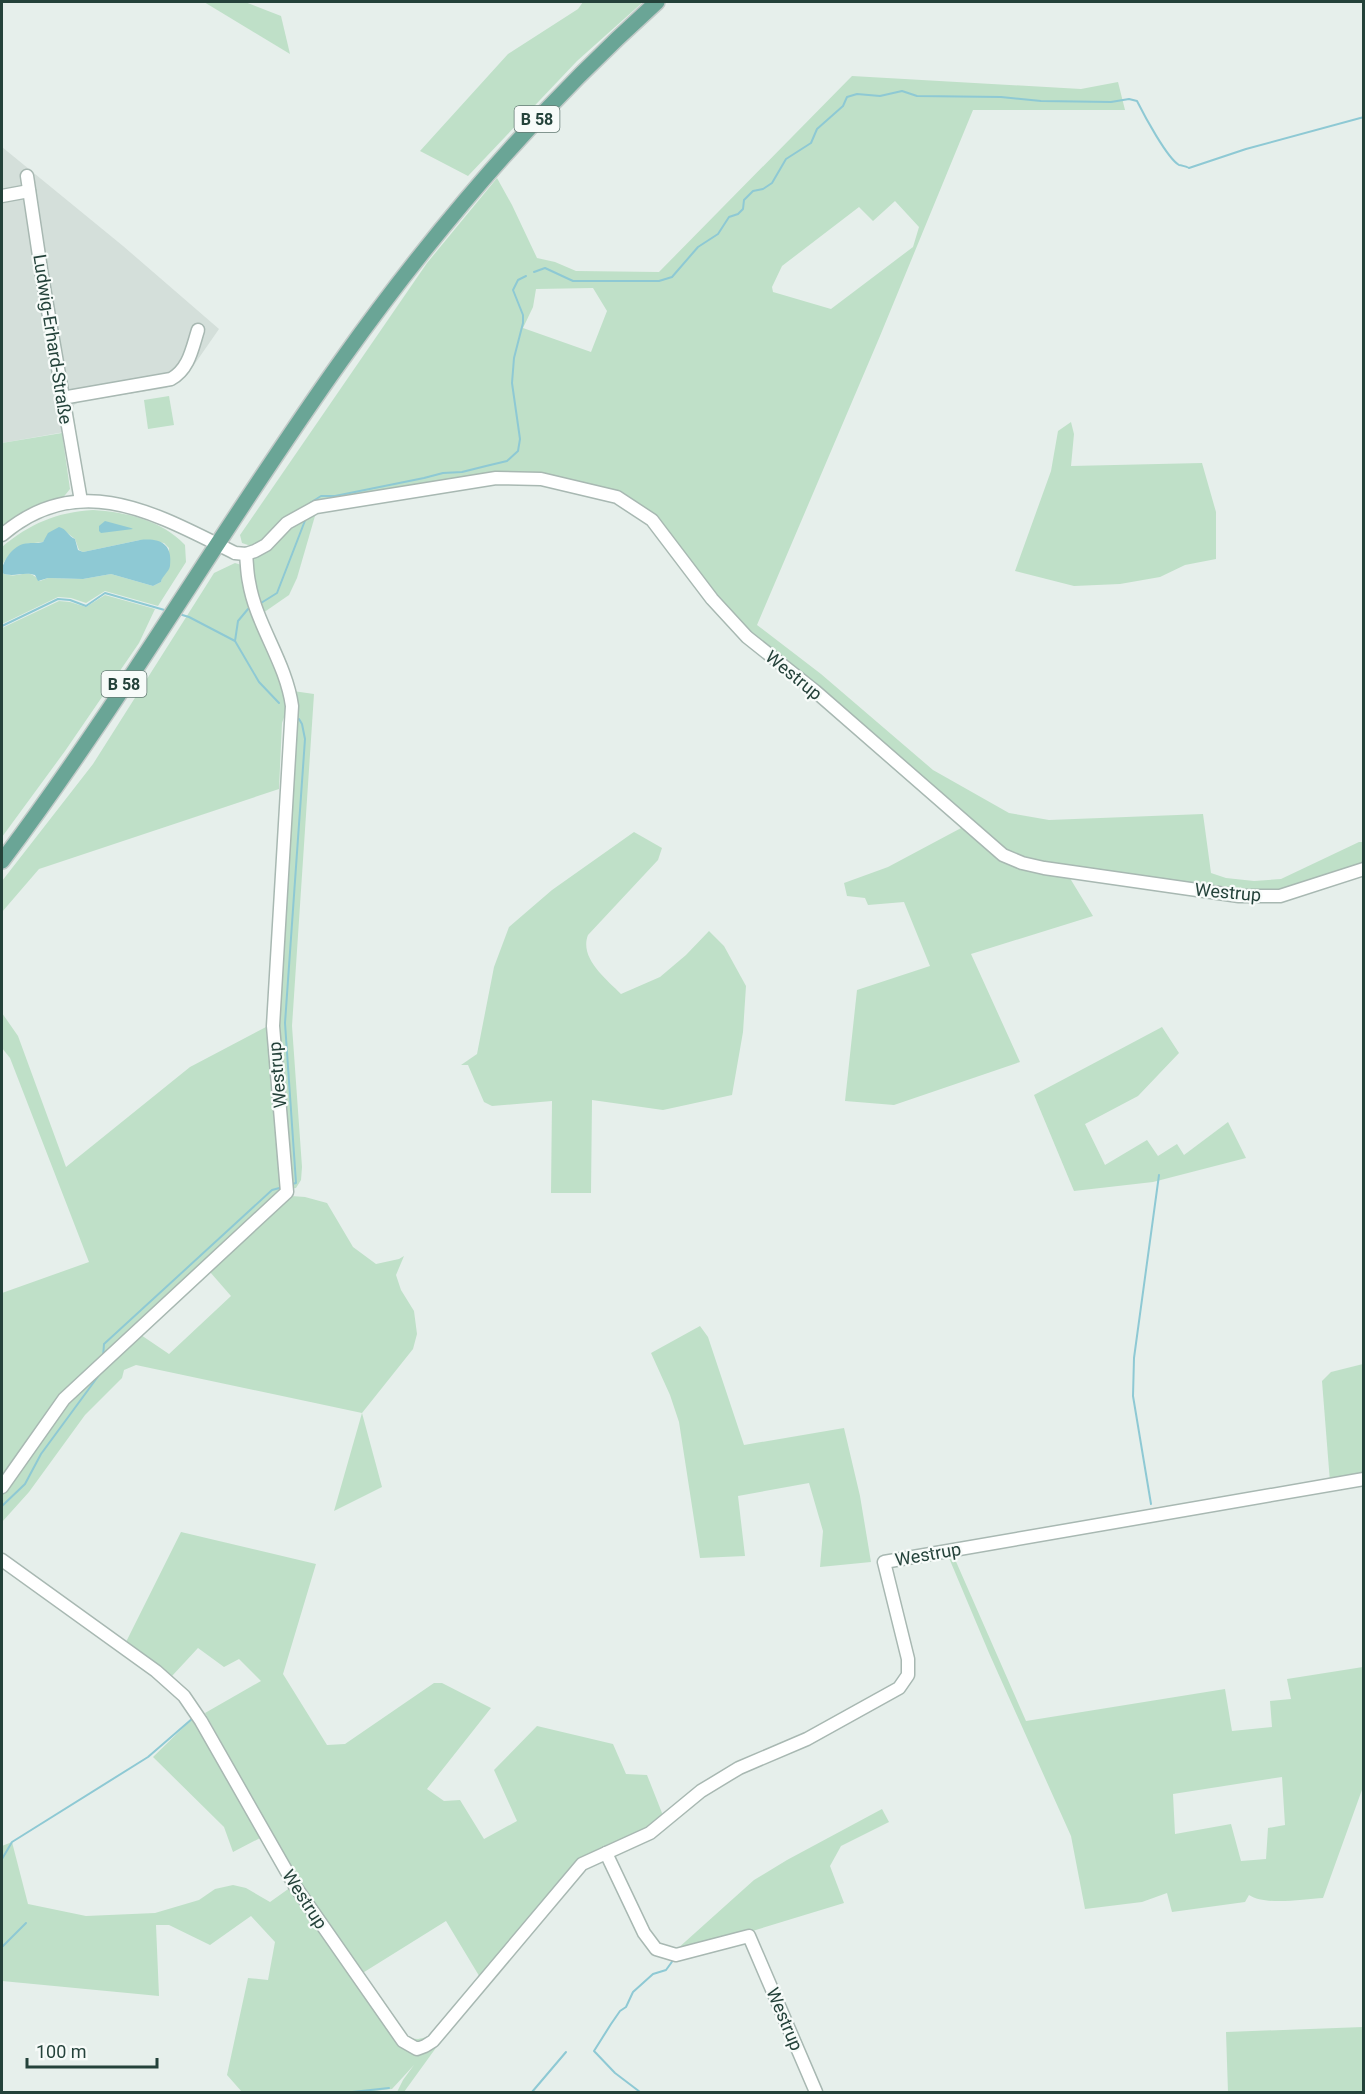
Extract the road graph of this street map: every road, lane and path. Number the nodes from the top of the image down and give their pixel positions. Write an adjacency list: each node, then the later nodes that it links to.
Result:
1 (657, 2): 9 (main road, B 58)
2 (27, 176): 3 (street, Ludwig-Erhard-Straße)
3 (29, 191): 4 (street); 6 (street, Ludwig-Erhard-Straße)
4 (2, 196)
5 (198, 330): 6 (street)
6 (62, 398): 7 (street, Ludwig-Erhard-Straße)
7 (81, 501): 8 (street); 9 (street)
8 (2, 535)
9 (217, 544): 10 (street); 11 (main road, B 58)
10 (246, 554): 12 (street, Westrup); 14 (street, Westrup)
11 (2, 861)
12 (1364, 869)
13 (1364, 1479): 16 (street, Westrup)
14 (2, 1487)
15 (2, 1560): 16 (street, Westrup)
16 (606, 1853): 17 (street, Westrup)
17 (816, 2092)

